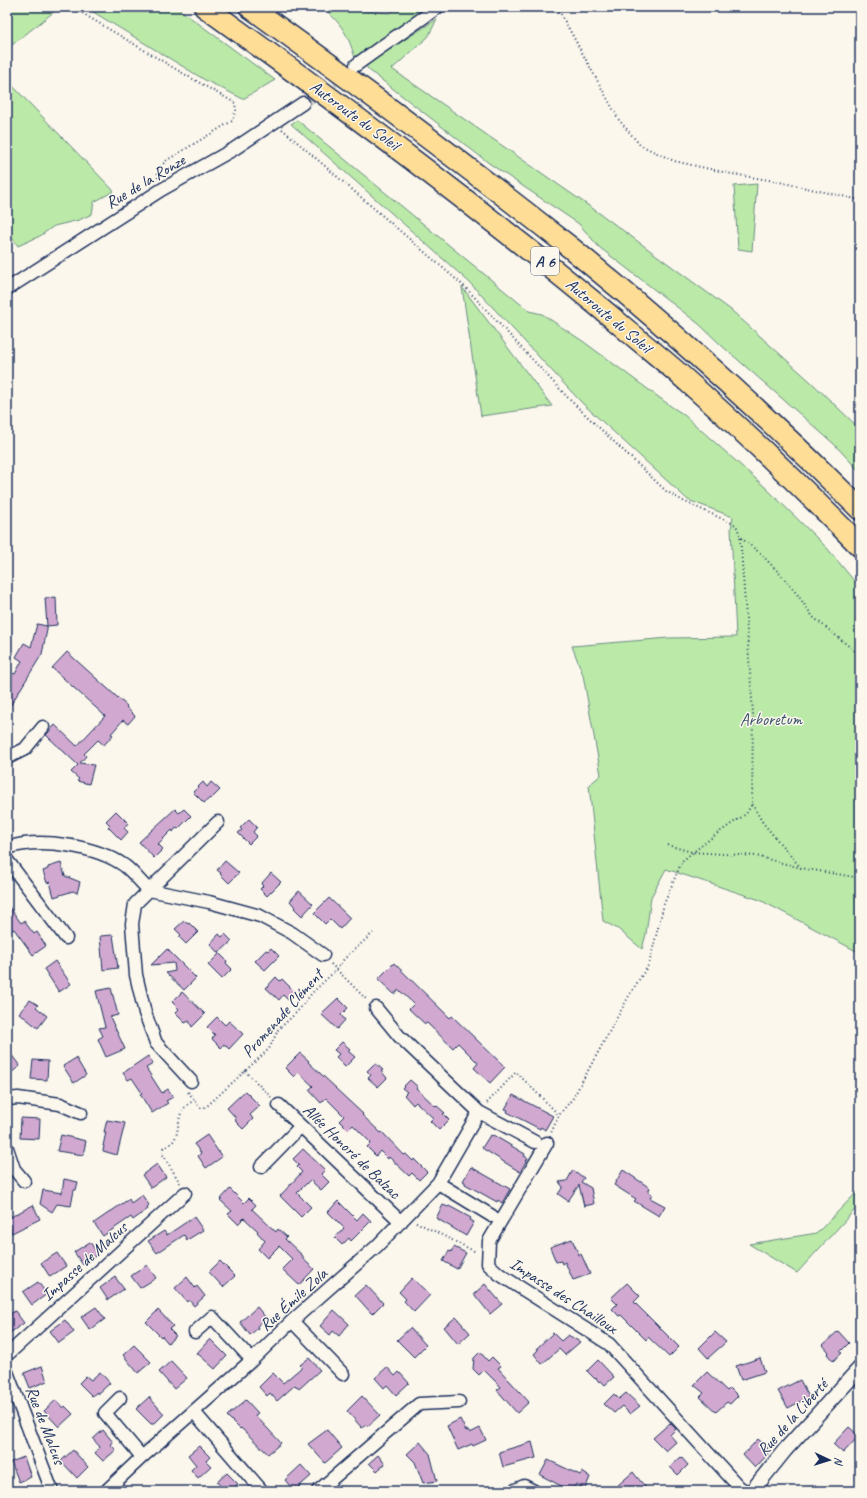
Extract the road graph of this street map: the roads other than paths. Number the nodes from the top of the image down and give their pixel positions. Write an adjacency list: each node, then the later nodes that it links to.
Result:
1 (206, 7): 8 (highway, Autoroute du Soleil / A 6)
2 (250, 7): 7 (highway, Autoroute du Soleil / A 6)
3 (438, 7): 4 (street)
4 (356, 65)
5 (303, 103): 6 (street, Rue de la Ronze)
6 (7, 289)
7 (860, 509)
8 (860, 546)
9 (43, 727): 10 (street)
10 (7, 758)
11 (218, 822): 14 (street)
12 (7, 848): 14 (street)
13 (7, 860): 15 (street)
14 (148, 890): 16 (street); 18 (street)
15 (66, 938)
16 (323, 955)
17 (376, 1008): 21 (street)
18 (191, 1081)
19 (7, 1099): 22 (street)
20 (279, 1105): 23 (street, Allée Honoré de Balzac)
21 (479, 1112): 27 (street, Rue Émile Zola); 48 (street, Impasse des Chailloux)
22 (81, 1114)
23 (302, 1126): 25 (street); 30 (street, Allée Honoré de Balzac)
24 (7, 1148): 26 (street)
25 (261, 1167)
26 (24, 1180)
27 (438, 1183): 29 (street); 30 (street, Rue Émile Zola)
28 (185, 1193): 33 (street, Impasse de Malcus)
29 (492, 1216)
30 (403, 1219): 31 (street, Rue Émile Zola)
31 (292, 1321): 34 (street, Rue Émile Zola); 37 (street)
32 (195, 1332): 34 (street)
33 (7, 1355)
34 (252, 1360): 40 (street, Rue Émile Zola)
35 (860, 1368): 49 (street, Rue de la Liberté)
36 (7, 1372): 42 (street, Rue de Malcus)
37 (343, 1374)
38 (120, 1398): 41 (street)
39 (459, 1402): 45 (street)
40 (194, 1412): 41 (street, Rue Émile Zola); 44 (street)
41 (142, 1457): 43 (street, Rue Émile Zola)
42 (52, 1491)
43 (106, 1491)
44 (262, 1491)
45 (318, 1491)
46 (513, 1491): 47 (street)
47 (534, 1491)
48 (745, 1491)
49 (752, 1491)

